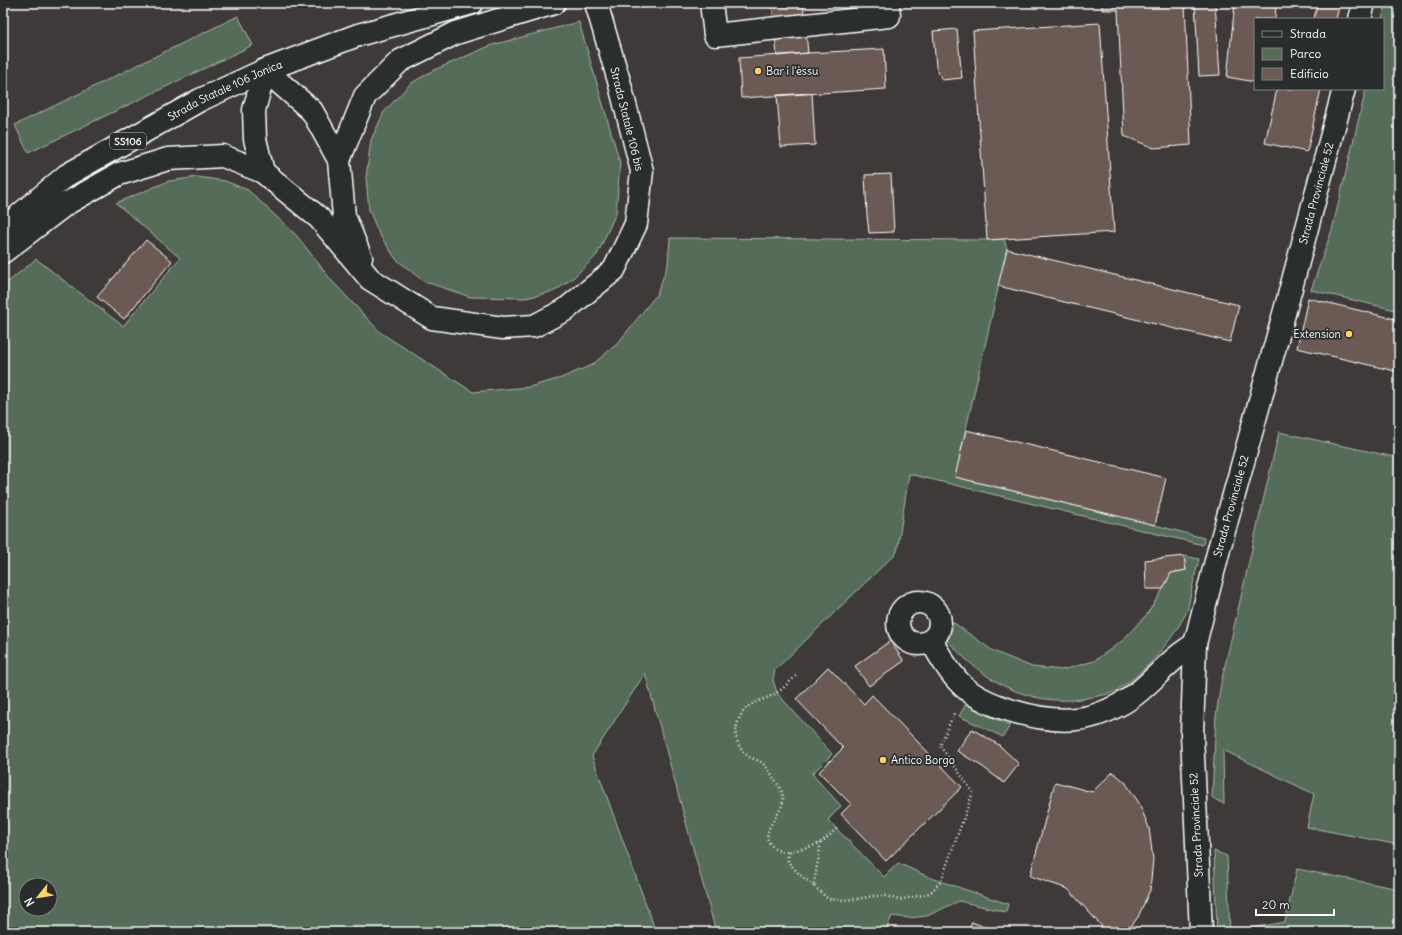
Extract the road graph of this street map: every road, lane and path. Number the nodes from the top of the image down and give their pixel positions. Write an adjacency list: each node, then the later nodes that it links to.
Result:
1 (472, 3): 8 (main road, Strada Statale 106 Jonica / SS106)
2 (554, 3): 10 (main road)
3 (596, 3): 14 (main road, Strada Statale 106 bis)
4 (711, 3): 5 (main road)
5 (888, 3)
6 (1364, 3): 7 (main road)
7 (1360, 18)
8 (265, 70): 10 (main road); 11 (main road); 12 (main road, Strada Statale 106 Jonica / SS106)
9 (1344, 90): 16 (main road, Strada Provinciale 52)
10 (339, 160): 14 (main road)
11 (263, 172): 13 (main road, Strada Statale 106 bis); 14 (main road, Strada Statale 106 bis)
12 (3, 229)
13 (3, 252)
14 (370, 279)
15 (931, 640): 18 (main road)
16 (1195, 644): 18 (main road); 23 (main road, Strada Provinciale 52)
17 (796, 676): 21 (path)
18 (960, 684): 22 (path)
19 (837, 828): 20 (path)
20 (820, 843): 21 (path); 22 (path)
21 (788, 852): 22 (path)
22 (814, 886)
23 (1201, 932)

